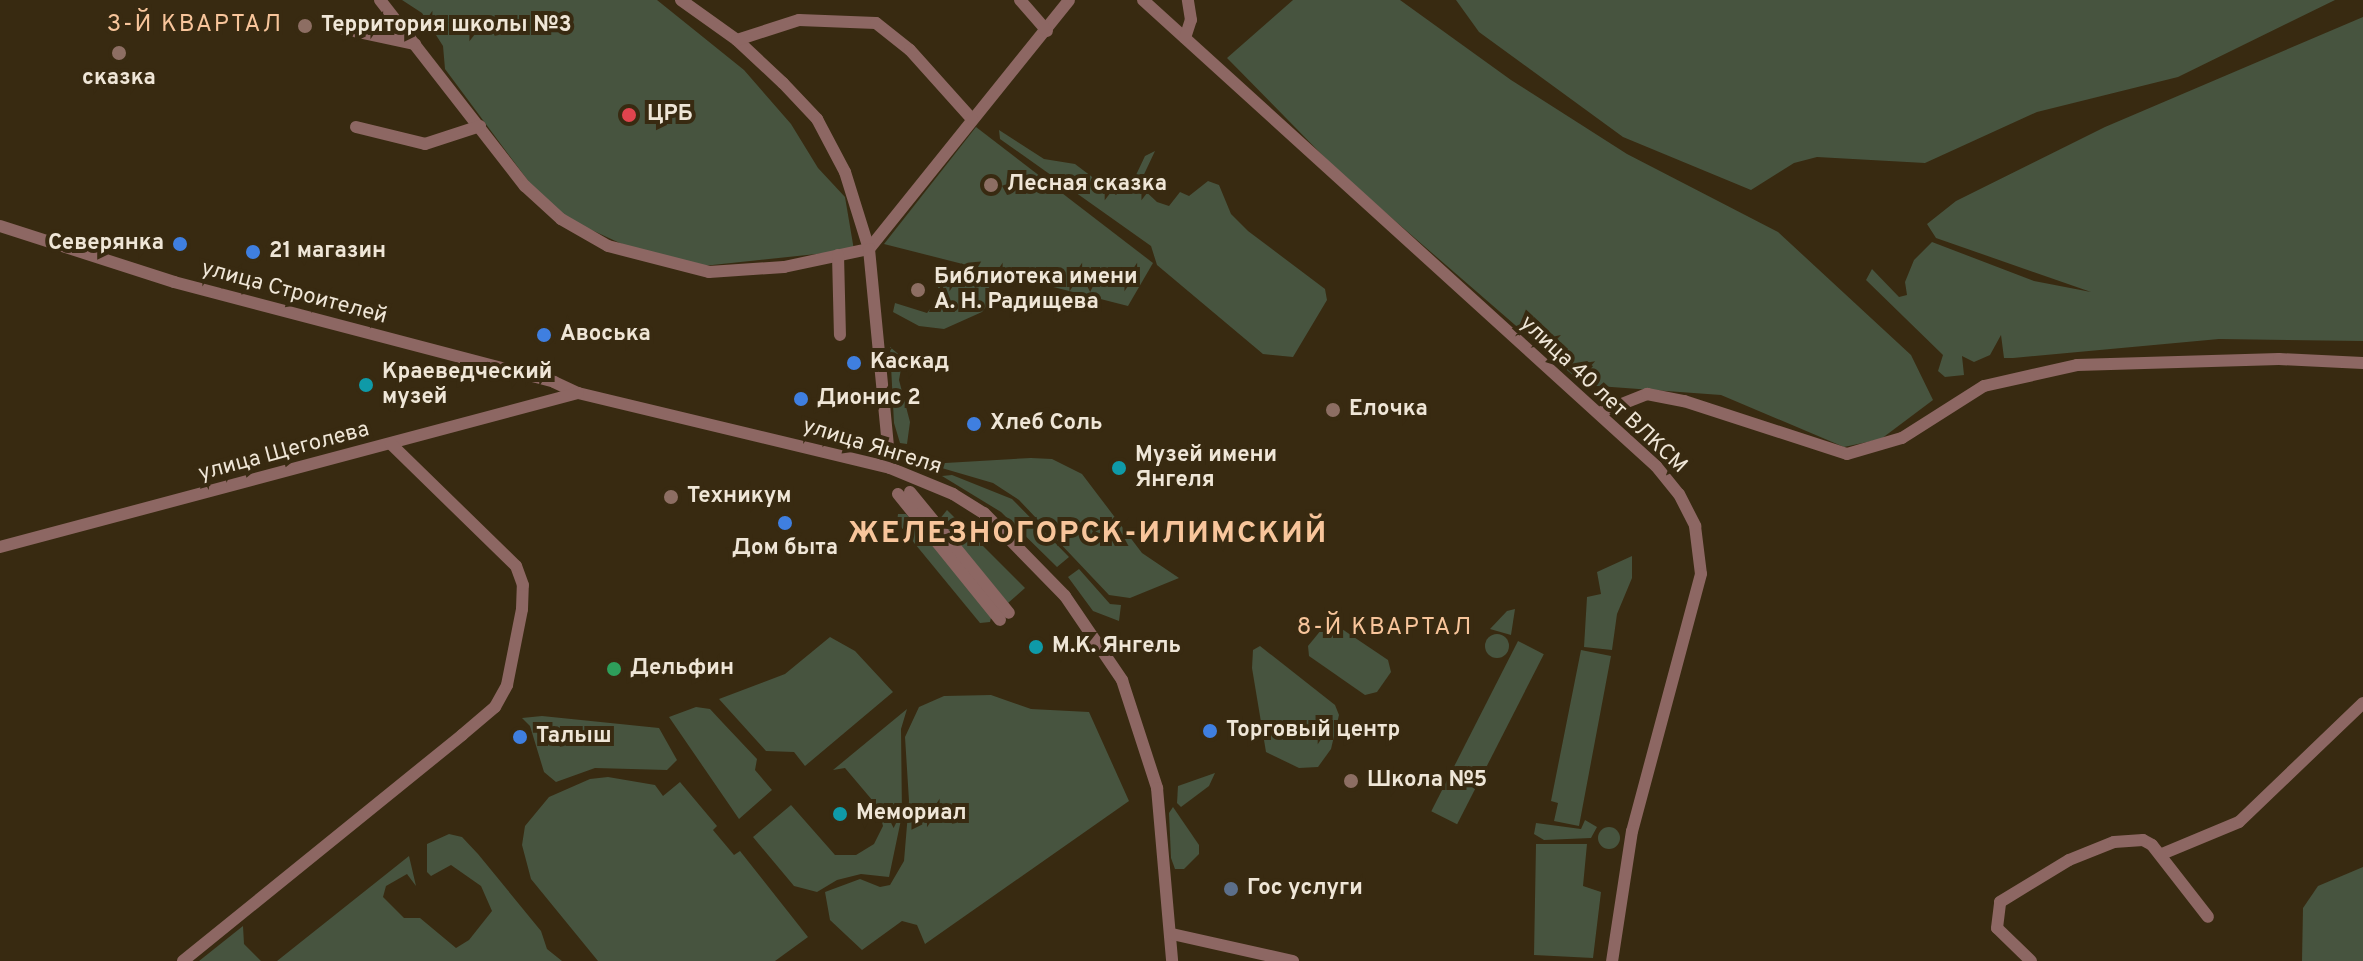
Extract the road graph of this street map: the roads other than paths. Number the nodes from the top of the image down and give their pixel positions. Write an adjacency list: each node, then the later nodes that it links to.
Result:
1 (380, 0): 11 (street)
2 (681, 0): 10 (street)
3 (1020, 0): 8 (street)
4 (1069, 0): 8 (street)
5 (1143, 0): 9 (street, улица 40 лет ВЛКСМ)
6 (1188, 0): 9 (street)
7 (330, 26): 11 (street)
8 (1047, 31): 12 (street)
9 (1185, 38): 21 (street, улица 40 лет ВЛКСМ)
10 (737, 40): 12 (street); 16 (street)
11 (415, 44): 13 (street)
12 (972, 119): 16 (street)
13 (480, 126): 14 (street); 17 (street)
14 (356, 127)
15 (0, 226): 20 (street, улица Строителей)
16 (869, 249): 17 (street); 23 (street)
17 (838, 255): 18 (street)
18 (840, 335)
19 (2363, 363): 21 (street)
20 (578, 393): 22 (street, улица Щеголева); 23 (street, улица Янгеля)
21 (1599, 413): 34 (street, улица 40 лет ВЛКСМ)
22 (391, 444): 25 (street, улица Щеголева); 31 (street)
23 (890, 468): 30 (street, улица Янгеля)
24 (904, 493): 26 (street)
25 (0, 547)
26 (1004, 616)
27 (2363, 703): 28 (street)
28 (2162, 854): 29 (street); 35 (street)
29 (2208, 917)
30 (1172, 934): 32 (street, улица Янгеля); 33 (street)
31 (183, 961)
32 (1172, 961)
33 (1293, 961)
34 (1612, 961)
35 (2031, 961)

